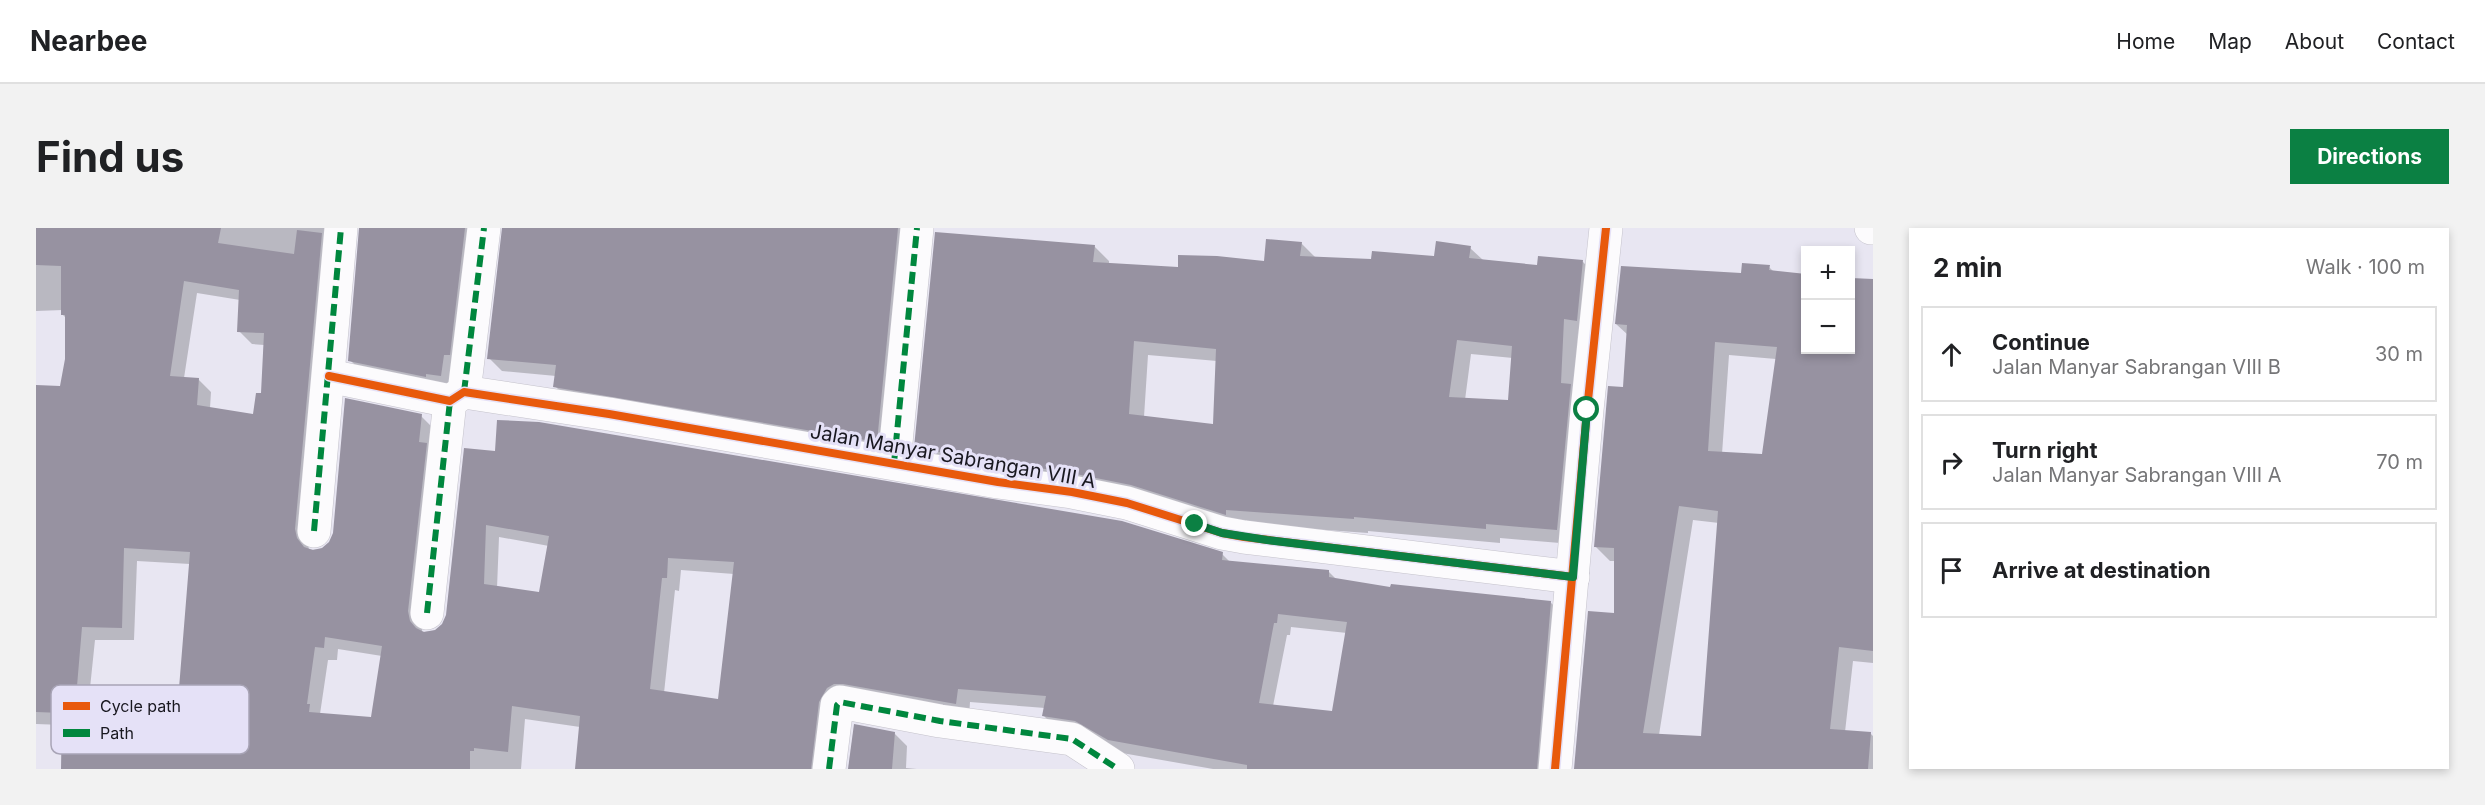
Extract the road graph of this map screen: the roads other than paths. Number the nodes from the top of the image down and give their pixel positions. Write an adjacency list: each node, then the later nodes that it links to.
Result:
1 (341, 228): 5 (street)
2 (484, 228): 6 (street)
3 (917, 228): 7 (street)
4 (1606, 228): 9 (street)
5 (329, 376): 6 (street, Jalan Manyar Sabrangan VIII A); 8 (street)
6 (457, 396): 7 (street, Jalan Manyar Sabrangan VIII A); 10 (street)
7 (894, 464): 9 (street, Jalan Manyar Sabrangan VIII A)
8 (314, 531)
9 (1573, 577): 13 (street)
10 (427, 613)
11 (829, 769): 12 (street)
12 (1118, 769)
13 (1555, 769)

